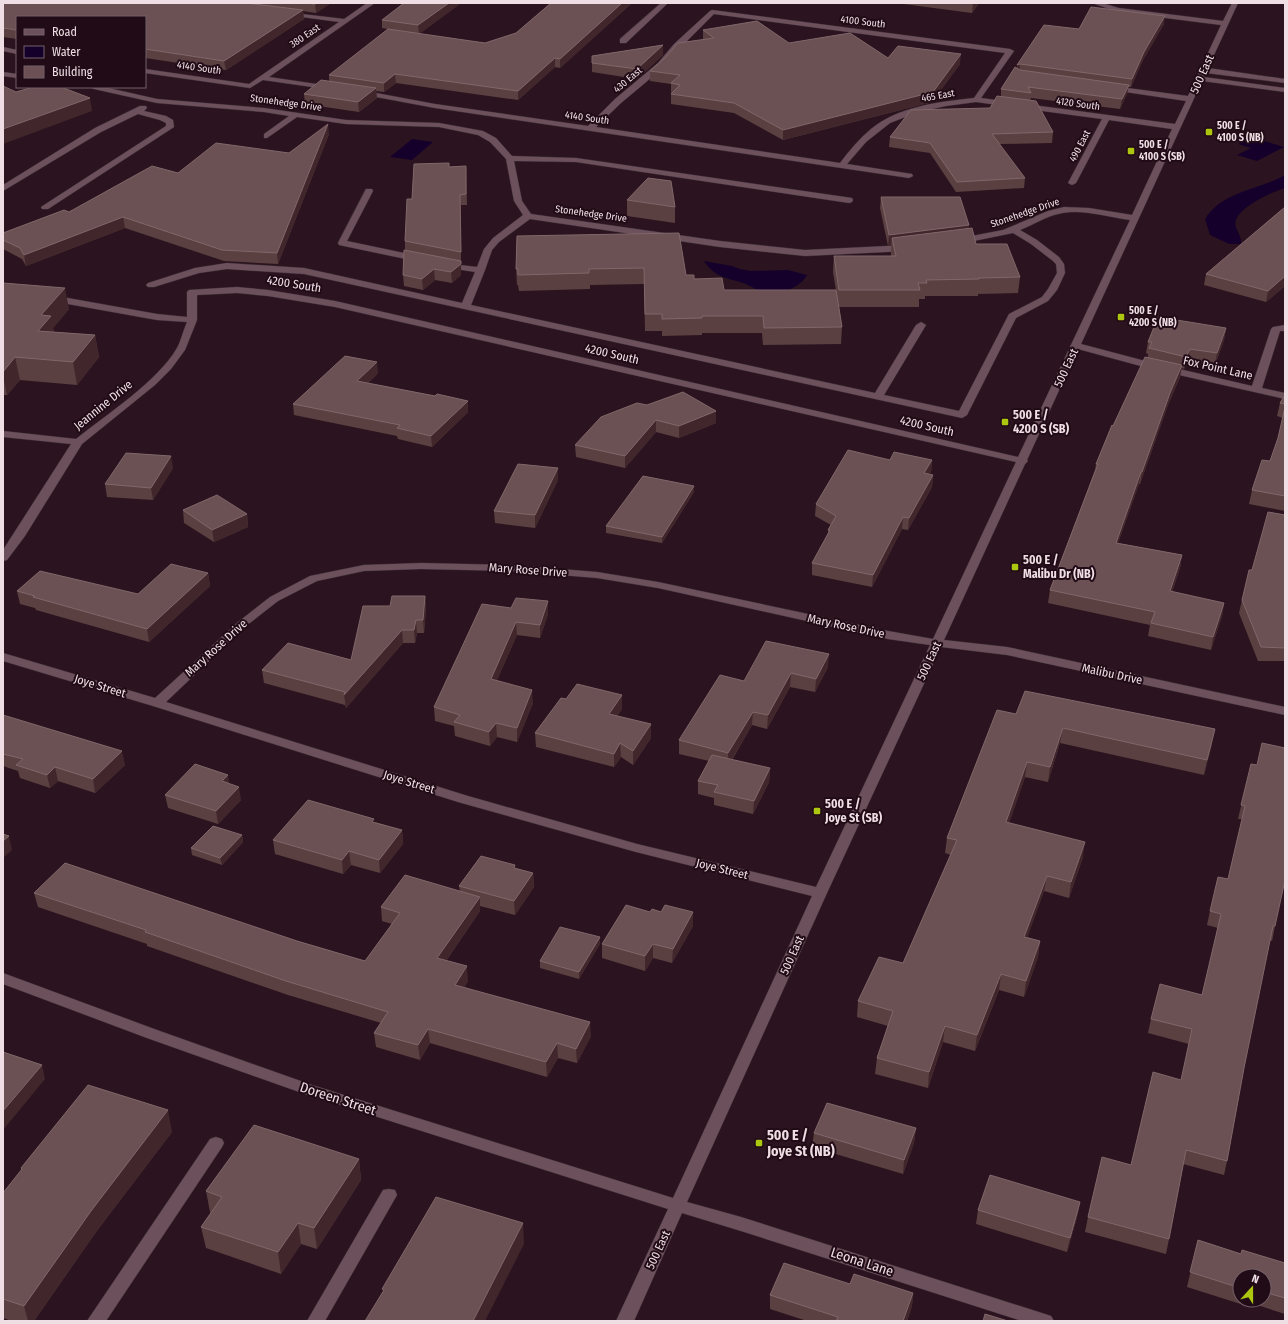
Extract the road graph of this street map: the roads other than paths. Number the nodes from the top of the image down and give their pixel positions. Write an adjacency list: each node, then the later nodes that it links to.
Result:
1 (372, 3): 7 (street, 380 East)
2 (665, 3): 9 (street)
3 (1096, 3): 8 (street)
4 (1235, 3): 8 (street, 500 East)
5 (712, 12): 23 (street, 4100 South); 29 (street, 430 East)
6 (282, 13): 7 (street)
7 (345, 21): 16 (street, 380 East)
8 (1226, 23): 14 (street, 500 East)
9 (623, 41)
10 (3, 50): 11 (street)
11 (16, 52)
12 (146, 70): 18 (street, 4140 South)
13 (3, 74): 15 (street)
14 (1201, 75): 17 (street); 21 (street); 22 (street, 500 East)
15 (16, 76)
16 (262, 78): 18 (street, 380 East); 29 (street, 4140 South)
17 (1285, 81)
18 (250, 86)
19 (1103, 87): 22 (street)
20 (98, 88): 24 (street, Stonehedge Drive)
21 (1285, 90)
22 (1191, 99): 28 (street, 500 East)
23 (976, 100): 27 (street, 4120 South); 32 (street, 465 East)
24 (157, 101): 25 (street); 26 (street, Stonehedge Drive)
25 (137, 111): 35 (street); 38 (street)
26 (295, 115): 30 (street); 31 (street, Stonehedge Drive)
27 (1106, 118): 28 (street, 4120 South); 34 (street, 490 East)
28 (1177, 127): 40 (street, 500 East)
29 (590, 129): 32 (street, 4140 South)
30 (267, 136)
31 (510, 158): 37 (street); 39 (street)
32 (842, 166): 33 (street, 4140 South)
33 (909, 176)
34 (1072, 183)
35 (3, 189)
36 (369, 191): 44 (street)
37 (849, 200)
38 (45, 207)
39 (528, 216): 43 (street, Stonehedge Drive); 44 (street)
40 (1134, 218): 41 (street, Stonehedge Drive); 52 (street, 500 East)
41 (1014, 230): 42 (street, Stonehedge Drive); 54 (street)
42 (952, 243)
43 (916, 247)
44 (481, 270): 48 (street)
45 (151, 286): 48 (street)
46 (192, 292): 49 (street, Jeannine Drive); 58 (street, 4200 South)
47 (42, 296): 49 (street)
48 (465, 307): 54 (street)
49 (192, 320): 57 (street, Jeannine Drive)
50 (921, 325): 54 (street)
51 (1285, 328): 53 (street)
52 (1076, 346): 53 (street, Fox Point Lane); 58 (street, 500 East)
53 (1256, 390): 55 (street, Fox Point Lane)
54 (878, 396)
55 (1285, 396)
56 (3, 434): 57 (street)
57 (78, 442): 59 (street, Jeannine Drive)
58 (1023, 461): 60 (street, 500 East)
59 (3, 558)
60 (938, 643): 62 (street, Mary Rose Drive); 63 (street, Malibu Drive); 64 (street, 500 East)
61 (3, 657): 62 (street, Joye Street)
62 (157, 703): 64 (street, Joye Street)
63 (1285, 711)
64 (820, 894): 68 (street, 500 East)
65 (3, 978): 68 (street, Doreen Street)
66 (216, 1143): 69 (street)
67 (389, 1195): 70 (street)
68 (679, 1206): 71 (street, 500 East); 72 (street, Leona Lane)
69 (96, 1321)
70 (316, 1321)
71 (626, 1321)
72 (1045, 1321)

